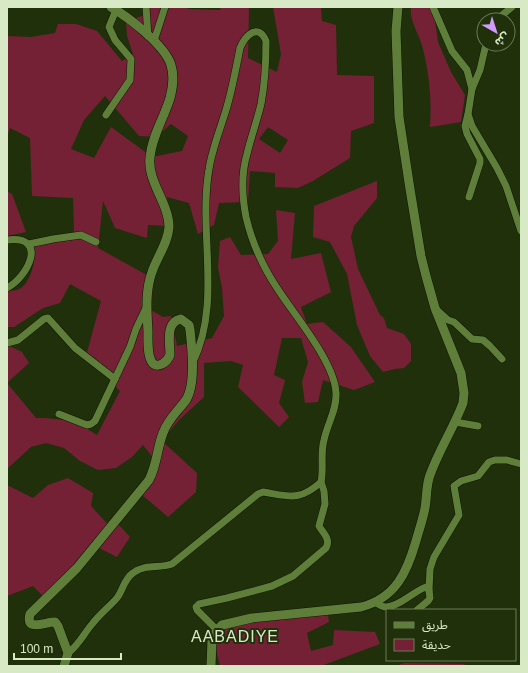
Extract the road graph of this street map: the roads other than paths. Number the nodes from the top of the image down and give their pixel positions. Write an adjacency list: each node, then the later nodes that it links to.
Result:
1 (146, 7): 6 (street)
2 (165, 7): 6 (street)
3 (398, 7): 18 (street)
4 (433, 7): 8 (street)
5 (113, 9): 6 (street); 10 (street)
6 (151, 38): 17 (street)
7 (484, 52): 8 (street)
8 (472, 89): 9 (street)
9 (468, 114): 11 (street); 12 (street)
10 (106, 115)
11 (469, 197)
12 (521, 231)
13 (7, 240): 15 (street)
14 (96, 242): 15 (street)
15 (29, 244): 16 (street)
16 (7, 288)
17 (146, 308): 21 (street); 22 (street)
18 (435, 308): 20 (street); 24 (street)
19 (7, 342): 22 (street)
20 (502, 359)
21 (193, 362): 27 (street); 32 (street)
22 (115, 379): 23 (street)
23 (59, 414)
24 (455, 422): 25 (street); 29 (street)
25 (478, 426)
26 (521, 464): 28 (street)
27 (321, 482): 31 (street); 32 (street)
28 (429, 590): 29 (street); 30 (street)
29 (375, 602): 31 (street)
30 (418, 609)
31 (217, 630): 33 (street)
32 (68, 653): 34 (street)
33 (211, 654): 35 (street); 36 (street)
34 (64, 666)
35 (211, 666)
36 (216, 666)

